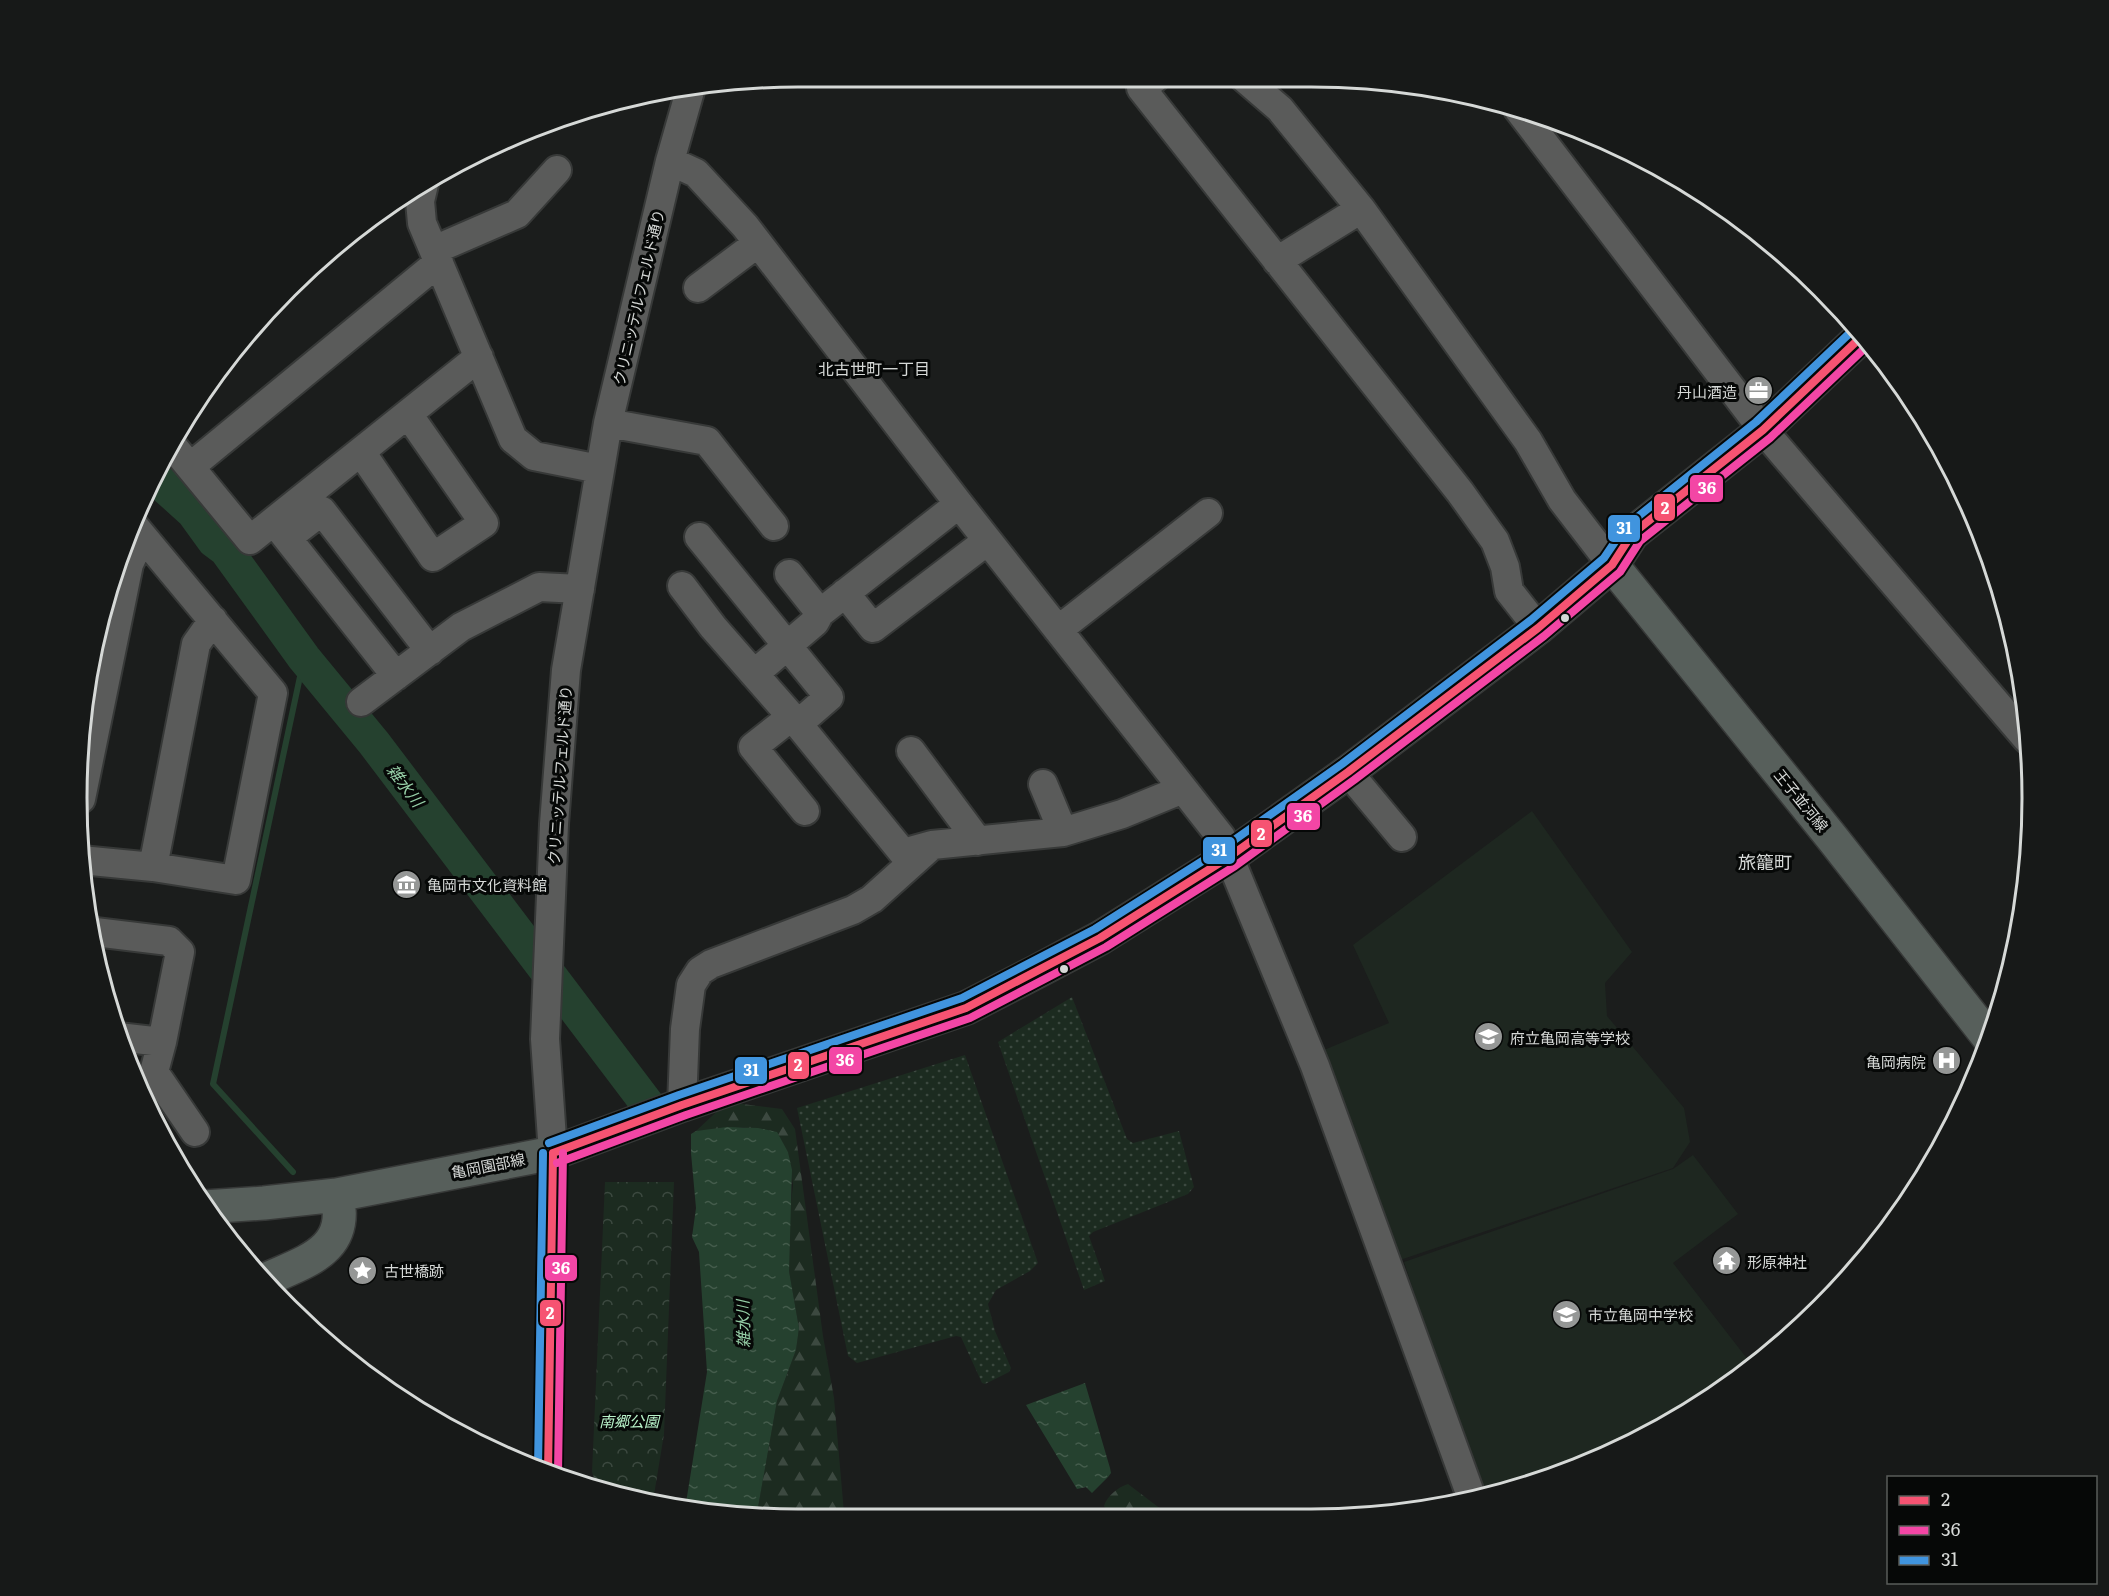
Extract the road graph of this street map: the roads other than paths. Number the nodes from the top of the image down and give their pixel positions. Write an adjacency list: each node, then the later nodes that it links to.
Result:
1 (1142, 87): 11 (street)
2 (1261, 87): 8 (street)
3 (689, 96): 5 (street, クリニッテルフェルド通り)
4 (1527, 121): 17 (street)
5 (670, 161): 9 (street); 16 (street, クリニッテルフェルド通り)
6 (557, 170): 10 (street)
7 (421, 195): 10 (street)
8 (1360, 208): 11 (street); 30 (street)
9 (758, 243): 12 (street); 22 (street)
10 (437, 256): 14 (street); 20 (street)
11 (1277, 261): 37 (street)
12 (698, 288)
13 (1856, 342): 17 (main road, 亀岡園部線)
14 (479, 357): 15 (street); 21 (street)
15 (408, 414): 19 (street); 19 (street)
16 (608, 423): 21 (street, クリニッテルフェルド通り); 24 (street)
17 (1762, 430): 30 (main road, 亀岡園部線); 45 (street)
18 (177, 452): 20 (street)
19 (361, 452): 25 (street)
20 (189, 467): 25 (street)
21 (599, 469): 33 (street, クリニッテルフェルド通り)
22 (958, 504): 29 (street); 34 (street)
23 (1208, 513): 38 (street)
24 (774, 526)
25 (281, 530): 40 (street); 42 (street)
26 (138, 532): 36 (street)
27 (699, 537): 39 (street)
28 (136, 540): 47 (street)
29 (987, 541): 34 (street); 38 (street)
30 (1612, 566): 37 (main road, 亀岡園部線); 60 (main road, 王子並河線)
31 (789, 574): 35 (street)
32 (682, 586): 41 (street)
33 (580, 588): 40 (street); 66 (street, クリニッテルフェルド通り)
34 (845, 593): 35 (street)
35 (820, 613): 39 (street)
36 (213, 620): 58 (street); 58 (street)
37 (1538, 628): 48 (main road, 亀岡園部線)
38 (1058, 630): 50 (street)
39 (787, 645): 41 (street); 44 (street)
40 (430, 651): 42 (street)
41 (754, 674): 44 (street)
42 (396, 676): 43 (street)
43 (361, 702)
44 (794, 721): 51 (street); 55 (street)
45 (2018, 729)
46 (911, 751): 54 (street)
47 (89, 762)
48 (1348, 772): 53 (street); 56 (main road, 亀岡園部線)
49 (1043, 784): 52 (street)
50 (1183, 789): 52 (street); 56 (street)
51 (805, 811)
52 (1063, 832): 54 (street)
53 (1402, 837)
54 (978, 841): 55 (street)
55 (932, 845): 64 (street)
56 (1229, 857): 64 (main road, 亀岡園部線); 71 (street)
57 (90, 861): 58 (street)
58 (153, 867)
59 (100, 933): 62 (street)
60 (1983, 1030)
61 (129, 1038): 62 (street)
62 (162, 1042): 63 (street)
63 (147, 1076): 65 (street)
64 (682, 1105): 66 (main road, 亀岡園部線)
65 (195, 1132)
66 (553, 1153): 67 (main road, 亀岡園部線); 70 (street, クリニッテルフェルド通り)
67 (337, 1195): 68 (main road, 亀岡園部線); 69 (main road)
68 (216, 1206)
69 (272, 1277)
70 (548, 1463)
71 (1469, 1491)

